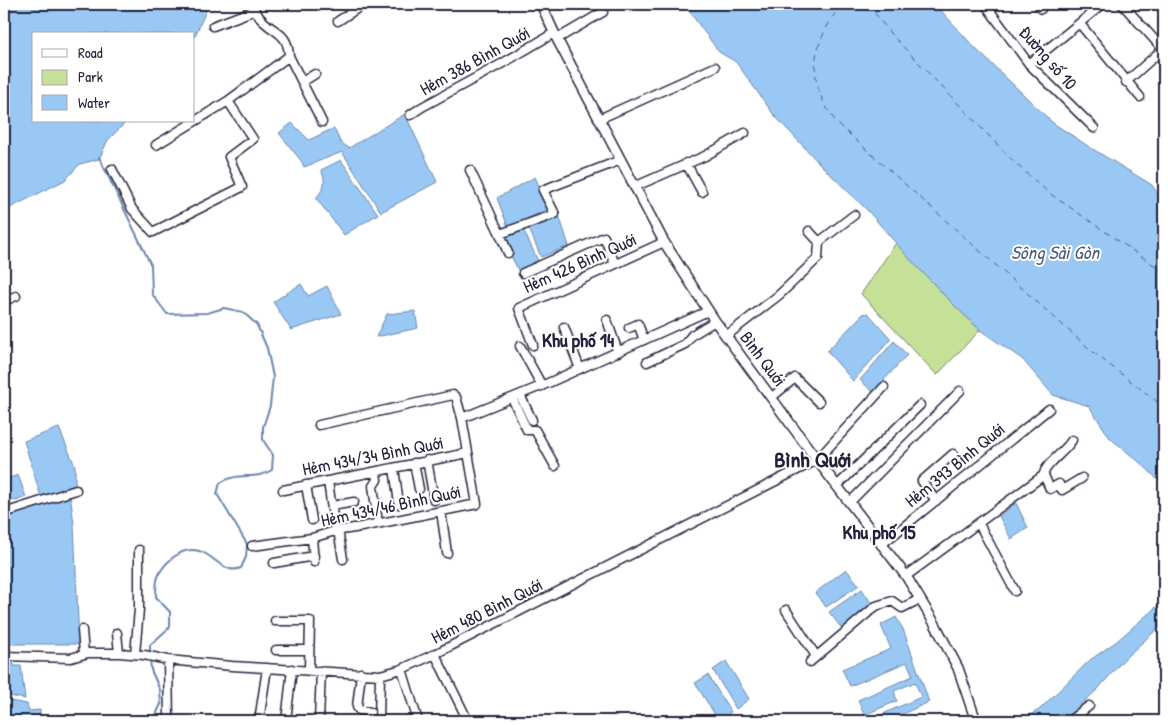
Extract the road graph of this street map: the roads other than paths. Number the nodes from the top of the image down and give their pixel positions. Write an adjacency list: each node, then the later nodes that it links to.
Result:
1 (364, 4): 8 (street)
2 (540, 4): 11 (main road, Bình Quới)
3 (985, 4): 14 (street, Đường số 10)
4 (1103, 4): 9 (street)
5 (1122, 4): 12 (street)
6 (253, 7): 10 (street); 13 (street)
7 (603, 12): 11 (street, Hẻm 386 Bình Quới)
8 (338, 21)
9 (1080, 24): 14 (street); 18 (street)
10 (213, 26)
11 (556, 36): 21 (street, Hẻm 386 Bình Quới); 22 (main road, Bình Quới)
12 (1164, 49): 18 (street)
13 (290, 56): 17 (street); 20 (street)
14 (1029, 64): 26 (street, Đường số 10)
15 (715, 67): 22 (street)
16 (315, 74): 17 (street)
17 (302, 82): 25 (street)
18 (1126, 82): 19 (street)
19 (1140, 96)
20 (228, 101): 23 (street); 31 (street)
21 (410, 115)
22 (599, 119): 29 (main road, Bình Quới)
23 (195, 121)
24 (194, 122): 28 (street)
25 (322, 122)
26 (1094, 128)
27 (745, 133): 30 (street)
28 (156, 145)
29 (621, 160): 33 (main road, Bình Quới); 37 (street)
30 (686, 163): 33 (street); 34 (street)
31 (112, 169)
32 (470, 170): 37 (street)
33 (634, 187): 38 (main road, Bình Quới)
34 (702, 192)
35 (854, 215): 39 (street)
36 (809, 231): 39 (street)
37 (500, 234): 40 (street)
38 (664, 242): 41 (street, Hẻm 426 Bình Quới); 45 (main road, Bình Quới)
39 (819, 242): 50 (street)
40 (508, 253)
41 (615, 264): 42 (street); 53 (street, Hẻm 426 Bình Quới)
42 (524, 274)
43 (16, 296): 44 (street)
44 (4, 301)
45 (708, 311): 47 (main road, Bình Quới); 51 (street)
46 (607, 320): 54 (street)
47 (715, 321): 50 (main road, Bình Quới); 55 (street)
48 (564, 327): 56 (street)
49 (629, 328): 51 (street)
50 (726, 336): 61 (main road, Bình Quới)
51 (644, 340): 54 (street)
52 (520, 346): 57 (street)
53 (533, 346)
54 (618, 352): 56 (street)
55 (647, 362)
56 (580, 369): 57 (street)
57 (542, 386): 60 (street)
58 (884, 387): 73 (street)
59 (960, 391): 89 (street)
60 (520, 395): 62 (street); 67 (street)
61 (772, 397): 63 (street); 73 (main road, Bình Quới)
62 (512, 398): 66 (street); 75 (street)
63 (819, 402)
64 (920, 405): 82 (street)
65 (1049, 409): 87 (street, Hẻm 393 Bình Quới)
66 (462, 418): 68 (street); 70 (street)
67 (532, 420)
68 (319, 425)
69 (1072, 440): 78 (street)
70 (468, 453): 72 (street, Hẻm 434/34 Bình Quới); 92 (street, Hẻm 434/46 Bình Quới)
71 (953, 454): 87 (street)
72 (427, 460): 74 (street, Hẻm 434/34 Bình Quới); 86 (street)
73 (817, 460): 82 (main road, Bình Quới); 117 (street, Hẻm 480 Bình Quới)
74 (414, 463): 76 (street, Hẻm 434/34 Bình Quới); 83 (street)
75 (555, 466)
76 (394, 468): 77 (street, Hẻm 434/34 Bình Quới); 90 (street)
77 (376, 472): 80 (street, Hẻm 434/34 Bình Quới); 95 (street)
78 (1044, 475): 79 (street); 96 (street)
79 (1082, 478)
80 (328, 481): 81 (street, Hẻm 434/34 Bình Quới); 91 (street)
81 (306, 485): 85 (street, Hẻm 434/34 Bình Quới); 94 (street)
82 (838, 486): 89 (main road, Bình Quới)
83 (419, 489)
84 (76, 490): 93 (street)
85 (283, 490)
86 (434, 500)
87 (936, 501): 99 (street, Hẻm 393 Bình Quới)
88 (354, 502): 91 (street)
89 (850, 502): 99 (main road, Bình Quới)
90 (399, 504)
91 (332, 506): 97 (street)
92 (441, 511): 95 (street, Hẻm 434/46 Bình Quới); 102 (street)
93 (4, 513)
94 (312, 520)
95 (378, 524): 97 (street, Hẻm 434/46 Bình Quới)
96 (979, 524): 105 (street); 106 (street)
97 (336, 531): 98 (street, Hẻm 434/46 Bình Quới); 103 (street)
98 (312, 538): 100 (street, Hẻm 434/46 Bình Quới); 104 (street, Hẻm 434/46 Bình Quới)
99 (881, 545): 105 (main road, Bình Quới)
100 (252, 546)
101 (139, 550): 116 (street)
102 (448, 554)
103 (343, 559)
104 (274, 563)
105 (906, 576): 107 (main road, Bình Quới)
106 (1015, 591)
107 (920, 599): 108 (street); 137 (main road, Bình Quới)
108 (786, 610)
109 (275, 622): 113 (street)
110 (82, 630): 115 (street)
111 (117, 633): 114 (street)
112 (276, 650): 113 (street)
113 (309, 650): 123 (street)
114 (119, 653): 115 (street, Hẻm 480 Bình Quới); 116 (street, Hẻm 480 Bình Quới)
115 (84, 654): 118 (street, Hẻm 480 Bình Quới)
116 (135, 654): 119 (street, Hẻm 480 Bình Quới)
117 (436, 654): 121 (street, Hẻm 480 Bình Quới); 136 (street)
118 (4, 656)
119 (168, 660): 120 (street, Hẻm 480 Bình Quới); 129 (street)
120 (267, 668): 122 (street, Hẻm 480 Bình Quới); 130 (street)
121 (402, 668): 126 (street, Hẻm 480 Bình Quới); 135 (street)
122 (292, 670): 123 (street, Hẻm 480 Bình Quới); 131 (street)
123 (309, 670): 124 (street, Hẻm 480 Bình Quới)
124 (321, 671): 125 (street, Hẻm 480 Bình Quới); 132 (street)
125 (361, 673): 126 (street, Hẻm 480 Bình Quới); 128 (street)
126 (380, 675): 128 (street)
127 (1089, 706): 138 (street)
128 (374, 712): 133 (street); 134 (street)
129 (169, 721)
130 (259, 721)
131 (286, 721)
132 (319, 721)
133 (373, 721)
134 (379, 721)
135 (418, 721)
136 (468, 721)
137 (976, 721)
138 (1069, 721)

